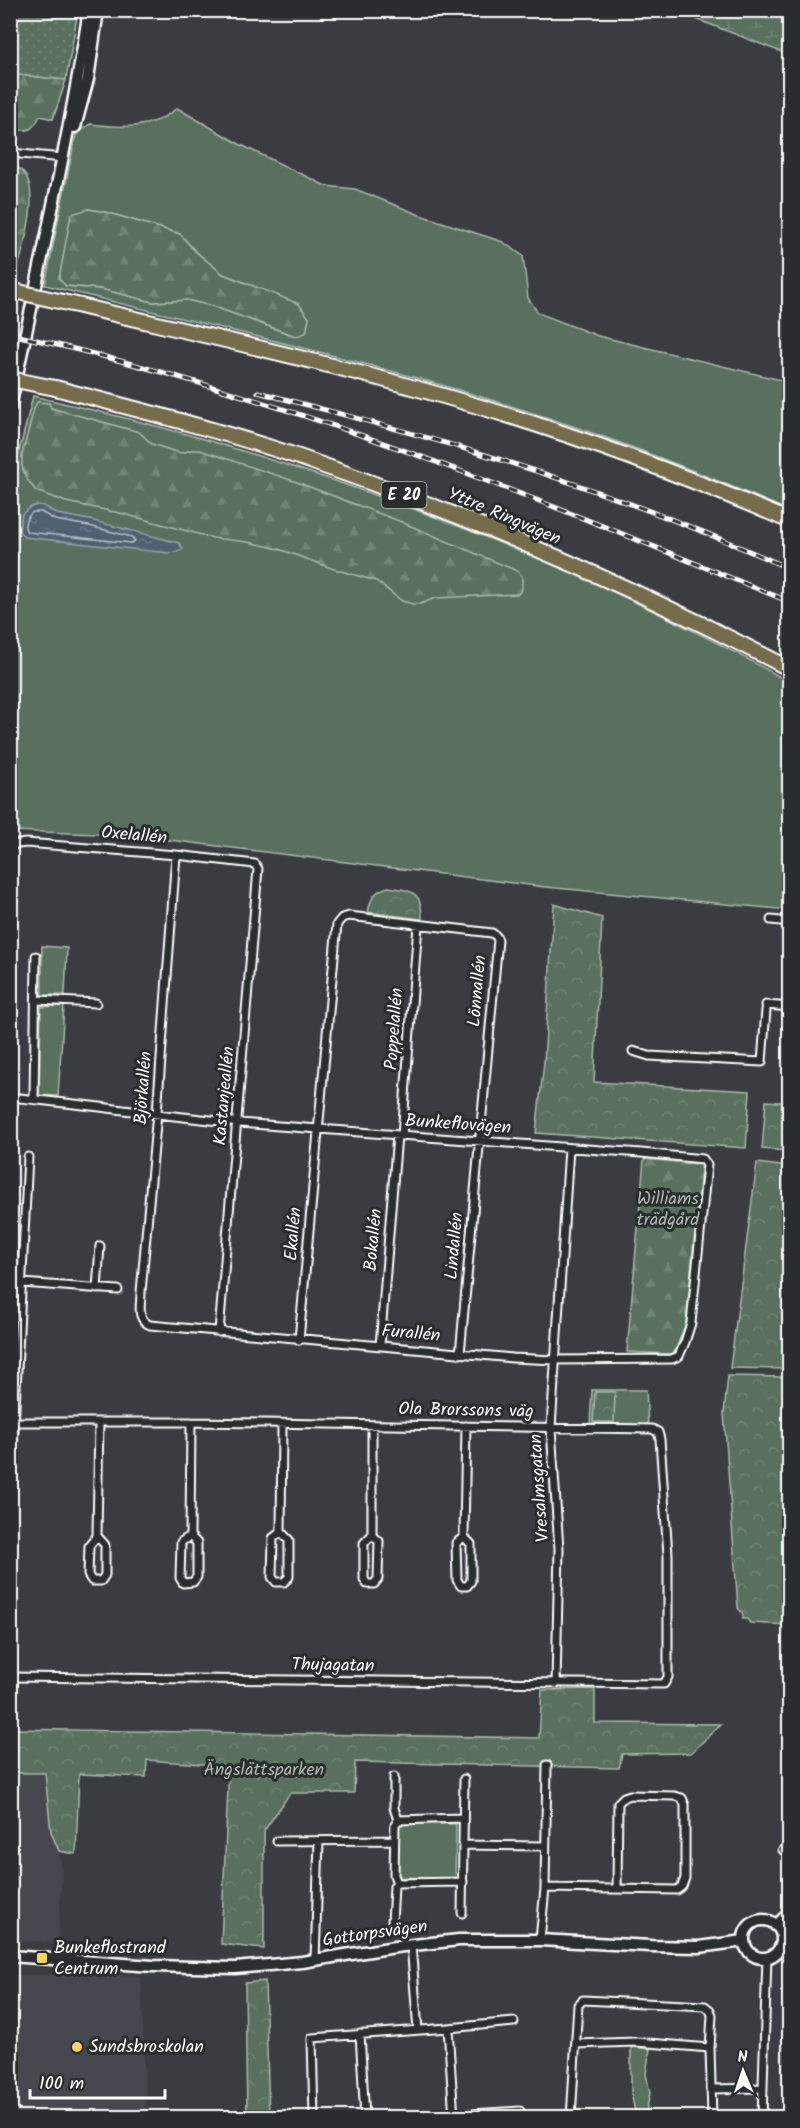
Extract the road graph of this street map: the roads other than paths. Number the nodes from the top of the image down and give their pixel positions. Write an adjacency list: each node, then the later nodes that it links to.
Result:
1 (89, 10): 4 (street)
2 (98, 10): 4 (street)
3 (10, 153): 4 (street)
4 (63, 158): 7 (street)
5 (10, 290): 8 (highway, bridge)
6 (10, 379): 9 (highway, Yttre Ringvägen / E 20, bridge)
7 (10, 407)
8 (789, 521)
9 (789, 669)
10 (10, 845): 11 (street, Oxelallén)
11 (176, 855): 12 (street, Oxelallén); 24 (street, Björkallén)
12 (255, 864): 25 (street, Kastanjeallén)
13 (771, 920): 14 (street)
14 (789, 922)
15 (337, 924): 16 (street, Lönnallén); 26 (street, Ekallén)
16 (418, 925): 27 (street, Poppelallén); 28 (street, Lönnallén)
17 (36, 956): 18 (street)
18 (37, 1000): 19 (street); 23 (street)
19 (96, 1003)
20 (789, 1007): 21 (street)
21 (633, 1051)
22 (10, 1097): 23 (street, Bunkeflovägen)
23 (34, 1099): 24 (street, Bunkeflovägen)
24 (157, 1113): 25 (street, Bunkeflovägen); 35 (street, Björkallén)
25 (238, 1123): 26 (street, Bunkeflovägen); 36 (street, Kastanjeallén)
26 (319, 1130): 27 (street, Bunkeflovägen); 37 (street, Ekallén)
27 (400, 1136): 28 (street, Bunkeflovägen); 38 (street, Bokallén)
28 (479, 1141): 29 (street, Bunkeflovägen); 39 (street, Lindallén)
29 (569, 1148): 40 (street, Bunkeflovägen); 41 (street, Vresalmsgatan)
30 (28, 1156): 32 (street)
31 (100, 1246): 33 (street)
32 (22, 1283): 33 (street); 42 (street)
33 (97, 1289): 34 (street)
34 (118, 1290)
35 (142, 1322): 36 (street, Furallén)
36 (219, 1332): 37 (street, Furallén)
37 (300, 1340): 38 (street, Furallén)
38 (380, 1346): 39 (street, Furallén)
39 (460, 1354): 41 (street, Furallén)
40 (679, 1356): 41 (street, Furallén)
41 (554, 1360): 48 (street, Vresalmsgatan)
42 (13, 1422): 43 (street, Ola Brorssons väg); 49 (street)
43 (99, 1422): 44 (street, Ola Brorssons väg); 52 (street)
44 (191, 1422): 45 (street, Ola Brorssons väg); 53 (street)
45 (282, 1424): 46 (street, Ola Brorssons väg); 50 (street)
46 (372, 1425): 47 (street, Ola Brorssons väg); 51 (street)
47 (466, 1426): 48 (street, Ola Brorssons väg); 54 (street)
48 (551, 1428): 56 (street, Vresalmsgatan); 57 (street, Ola Brorssons väg)
49 (10, 1505)
50 (281, 1532): 50 (street)
51 (372, 1535): 51 (street)
52 (97, 1536): 52 (street)
53 (190, 1536): 53 (street)
54 (464, 1536): 54 (street)
55 (10, 1677): 56 (street, Thujagatan)
56 (556, 1684): 57 (street, Thujagatan)
57 (655, 1685)
58 (547, 1765): 67 (street)
59 (394, 1777): 62 (street)
60 (464, 1779): 61 (street)
61 (462, 1818): 62 (street); 66 (street)
62 (398, 1820): 63 (street)
63 (394, 1840): 65 (street); 68 (street)
64 (277, 1841): 65 (street)
65 (319, 1841): 81 (street)
66 (463, 1845): 67 (street); 69 (street)
67 (545, 1846): 70 (street)
68 (397, 1882): 69 (street); 74 (street)
69 (463, 1882): 73 (street)
70 (545, 1888): 71 (street); 76 (street)
71 (617, 1889): 71 (street)
72 (789, 1912): 75 (street)
73 (462, 1913)
74 (392, 1923)
75 (776, 1926): 77 (street); 80 (street)
76 (540, 1940): 77 (street, Gottorpsvägen); 78 (street, Gottorpsvägen)
77 (744, 1941): 80 (street)
78 (411, 1945): 81 (street, Gottorpsvägen); 84 (street)
79 (10, 1956): 81 (street, Gottorpsvägen)
80 (767, 1957): 89 (street)
81 (315, 1960)
82 (514, 2022): 83 (street)
83 (448, 2028): 84 (street); 91 (street)
84 (418, 2030): 85 (street)
85 (360, 2034): 92 (street); 93 (street)
86 (576, 2044): 87 (street); 87 (street); 94 (street)
87 (710, 2048): 88 (street)
88 (712, 2088): 89 (street); 95 (street)
89 (762, 2088): 96 (street)
90 (520, 2111): 91 (street)
91 (454, 2116)
92 (314, 2118)
93 (365, 2118)
94 (571, 2118)
95 (712, 2118)
96 (762, 2118)

